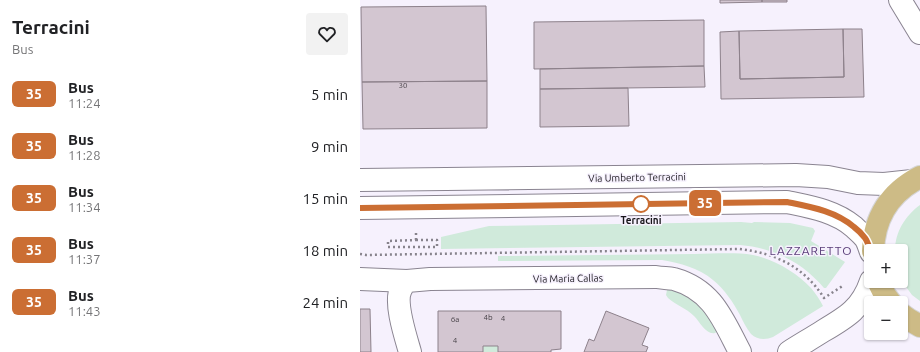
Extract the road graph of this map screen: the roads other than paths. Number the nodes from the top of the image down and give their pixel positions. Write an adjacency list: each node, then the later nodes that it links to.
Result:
1 (900, 0): 2 (main road)
2 (920, 33)
3 (916, 179): 4 (main road, Via Umberto Terracini); 7 (main road)
4 (360, 180)
5 (360, 208): 6 (main road)
6 (868, 244)
7 (873, 244)
8 (360, 279): 9 (main road, Via Maria Callas)
9 (407, 281): 13 (main road); 14 (main road, Via Maria Callas)
10 (869, 288): 12 (main road)
11 (864, 315): 12 (main road)
12 (844, 319): 15 (main road)
13 (410, 352)
14 (740, 352)
15 (789, 352)

